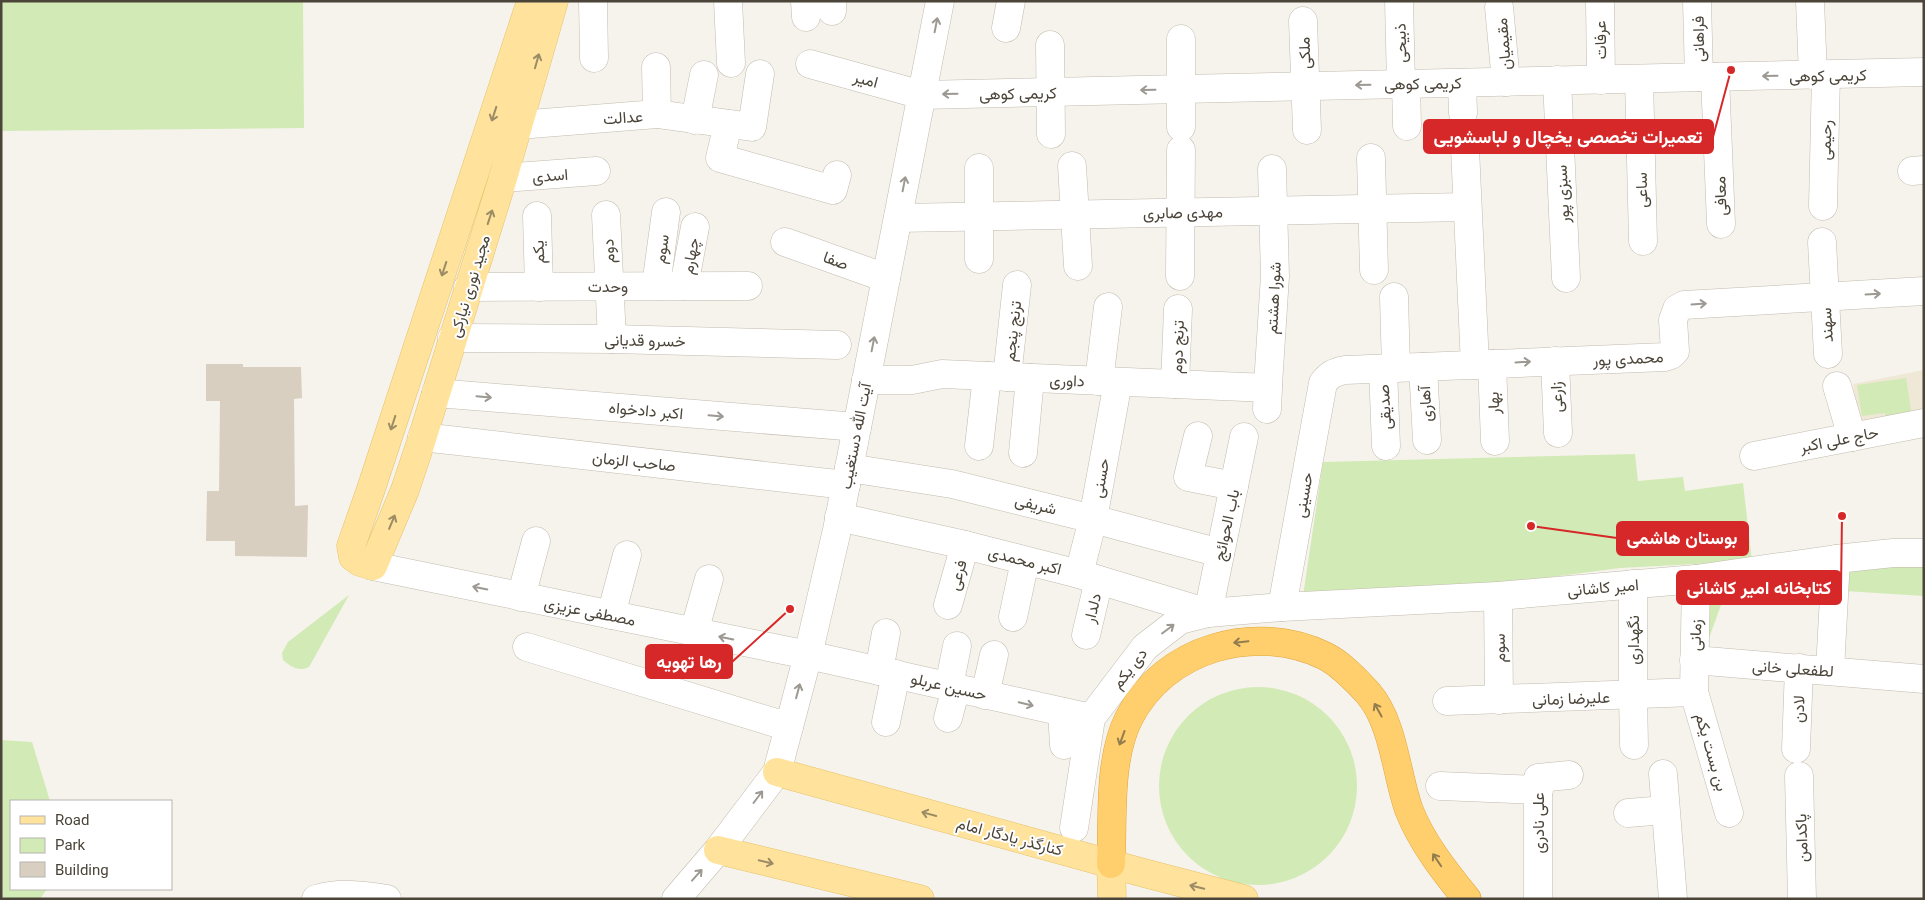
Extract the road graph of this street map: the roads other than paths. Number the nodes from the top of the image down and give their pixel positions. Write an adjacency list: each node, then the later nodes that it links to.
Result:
1 (530, 1): 123 (main road, مجید نوری نیارکی, one-way to 123)
2 (554, 1): 37 (main road, مجید نوری نیارکی, one-way to 2)
3 (593, 1): 16 (street)
4 (728, 1): 17 (street)
5 (940, 1): 34 (street, آیت الله دستغیب, one-way to 5)
6 (1011, 1): 13 (street)
7 (1399, 1): 30 (street, ذبیحی)
8 (1600, 1): 27 (street, عرفات)
9 (1697, 1): 24 (street, فراهانی)
10 (1810, 1): 23 (street, رحیمی)
11 (1499, 7): 28 (street, مقیمیان)
12 (1303, 21): 31 (street, ملکی)
13 (1006, 28)
14 (1181, 38): 32 (street)
15 (1050, 45): 33 (street)
16 (594, 58)
17 (731, 63)
18 (810, 64): 34 (street, امیر)
19 (656, 67): 35 (street)
20 (1924, 72): 23 (street, کریمی کوهی)
21 (760, 74): 38 (street)
22 (704, 75): 36 (street)
23 (1820, 75): 24 (street, کریمی کوهی, one-way to 24); 49 (street, رحیمی)
24 (1707, 77): 25 (street, کریمی کوهی); 60 (street, معافی)
25 (1638, 79): 27 (street, کریمی کوهی); 62 (street, ساعی)
26 (1557, 80): 27 (street, کریمی کوهی); 28 (street, کریمی کوهی); 70 (street, سبزی پور)
27 (1601, 80)
28 (1506, 82): 29 (street, کریمی کوهی)
29 (1462, 83): 30 (street, کریمی کوهی); 50 (street)
30 (1404, 84): 31 (street, کریمی کوهی, one-way to 31); 39 (street, ذبیحی)
31 (1305, 86): 32 (street, کریمی کوهی); 40 (street, ملکی)
32 (1181, 89): 33 (street, کریمی کوهی, one-way to 33); 54 (street)
33 (1051, 92): 34 (street, کریمی کوهی, one-way to 34); 41 (street)
34 (922, 95): 59 (street, آیت الله دستغیب, one-way to 34)
35 (656, 114): 36 (street, عدالت); 37 (street, عدالت)
36 (695, 120): 38 (street, عدالت)
37 (518, 125): 48 (main road, مجید نوری نیارکی)
38 (740, 126): 47 (street)
39 (1407, 126)
40 (1307, 130)
41 (1051, 134)
42 (1371, 158): 51 (street)
43 (1072, 166): 55 (street)
44 (979, 168): 58 (street)
45 (1272, 169): 52 (street, شورا هشتم)
46 (596, 171): 48 (street, اسدی)
47 (837, 175)
48 (503, 178): 76 (main road, مجید نوری نیارکی, one-way to 48)
49 (1823, 206)
50 (1467, 207): 51 (street, مهدی صابری); 88 (street)
51 (1372, 208): 52 (street, مهدی صابری); 67 (street)
52 (1274, 210): 54 (street, مهدی صابری); 98 (street, شورا هشتم)
53 (666, 212): 73 (street, سوم)
54 (1181, 212): 55 (street, مهدی صابری); 68 (street)
55 (1076, 214): 58 (street, مهدی صابری); 66 (street)
56 (606, 215): 72 (street, دوم)
57 (537, 216): 77 (street, یکم)
58 (978, 216): 59 (street, مهدی صابری); 65 (street)
59 (898, 218): 69 (street, آیت الله دستغیب)
60 (1721, 224)
61 (695, 227): 74 (street, چهارم)
62 (1643, 241)
63 (785, 242): 69 (street, صفا)
64 (1822, 242): 79 (street, سهند)
65 (979, 259)
66 (1078, 266)
67 (1374, 270)
68 (1180, 276)
69 (886, 278): 92 (street, آیت الله دستغیب, one-way to 69)
70 (1566, 278)
71 (1017, 285): 91 (street, ترنج پنجم)
72 (609, 286): 73 (street, وحدت); 77 (street, وحدت); 84 (street, دوم)
73 (656, 286): 74 (street, وحدت)
74 (684, 286): 75 (street, وحدت)
75 (748, 286)
76 (468, 287): 77 (street, وحدت); 83 (main road, مجید نوری نیارکی)
77 (539, 287)
78 (1924, 292): 79 (street, محمدی پور, one-way to 78)
79 (1825, 296): 86 (street, سهند); 87 (street, محمدی پور, one-way to 79)
80 (1394, 297): 90 (street, صدیقی)
81 (1108, 307): 93 (street, حسنی)
82 (1178, 309): 94 (street, ترنج دوم)
83 (452, 338): 84 (street, خسرو قدیانی); 97 (main road, مجید نوری نیارکی)
84 (612, 339): 85 (street, خسرو قدیانی)
85 (837, 346)
86 (1828, 354)
87 (1555, 361): 88 (street, محمدی پور, one-way to 87); 101 (street, زارعی)
88 (1483, 364): 89 (street, محمدی پور); 107 (street, بهار)
89 (1423, 367): 90 (street, محمدی پور); 106 (street, آهاری)
90 (1389, 368): 95 (street, محمدی پور); 109 (street, صدیقی)
91 (1008, 377): 92 (street, داوری); 93 (street, داوری); 108 (street); 110 (street)
92 (866, 380): 100 (street, آیت الله دستغیب)
93 (1109, 381): 94 (street, داوری); 115 (street, حسنی)
94 (1175, 384): 98 (street, داوری)
95 (1323, 384): 131 (street, حسینی)
96 (1837, 386): 104 (street)
97 (436, 392): 100 (street, اکبر دادخواه, one-way to 100); 105 (main road, مجید نوری نیارکی)
98 (1268, 394)
99 (1924, 423): 104 (street, حاج علی اکبر)
100 (857, 427): 112 (street, آیت الله دستغیب)
101 (1558, 433)
102 (1198, 436): 113 (street)
103 (1244, 437): 113 (street, باب الحوائج)
104 (1852, 437): 111 (street, حاج علی اکبر)
105 (422, 438): 112 (street, صاحب الزمان); 123 (main road, مجید نوری نیارکی, one-way to 105)
106 (1427, 440)
107 (1495, 441)
108 (979, 446)
109 (1386, 446)
110 (1023, 454)
111 (1754, 456)
112 (847, 476): 114 (street, آیت الله دستغیب); 115 (street, شریفی)
113 (1234, 486): 118 (street, باب الحوائج)
114 (839, 517): 117 (street, اکبر محمدی); 141 (street, آیت الله دستغیب)
115 (1093, 518): 118 (street, شریفی); 124 (street, حسنی)
116 (536, 541): 129 (street)
117 (965, 545): 122 (street, اکبر محمدی); 130 (street, فرعی)
118 (1220, 553): 132 (street, باب الحوائج)
119 (1924, 553): 121 (street, امیر کاشانی)
120 (627, 555): 133 (street)
121 (1836, 559): 126 (street, امیر کاشانی); 144 (street)
122 (1025, 560): 124 (street, اکبر محمدی); 134 (street)
123 (373, 566): 129 (street, مصطفی عزیزی, one-way to 123)
124 (1089, 577): 132 (street, اکبر محمدی); 137 (street, دلدار)
125 (709, 579): 135 (street)
126 (1696, 579): 127 (street, امیر کاشانی); 142 (street, زمانی)
127 (1633, 584): 128 (street, امیر کاشانی); 150 (street, نگهداری)
128 (1498, 596): 131 (street, امیر کاشانی); 151 (street, سوم)
129 (521, 597): 133 (street, مصطفی عزیزی)
130 (948, 605)
131 (1282, 607): 132 (street, دی یکم)
132 (1208, 613): 155 (street, دی یکم, one-way to 132)
133 (611, 615): 135 (street, مصطفی عزیزی)
134 (1013, 617)
135 (694, 632): 141 (street, مصطفی عزیزی, one-way to 135)
136 (886, 633): 145 (street)
137 (1086, 635)
138 (957, 646): 147 (street)
139 (527, 647): 157 (street)
140 (994, 654): 149 (street)
141 (808, 655): 145 (street, حسین عربلو); 157 (street, آیت الله دستغیب, one-way to 141)
142 (1694, 660): 143 (street, لطفعلی خانی); 148 (street)
143 (1799, 668): 144 (street, لطفعلی خانی); 160 (street, لادن)
144 (1830, 670): 146 (street, لطفعلی خانی)
145 (887, 673): 147 (street, حسین عربلو); 156 (street)
146 (1924, 678)
147 (952, 687): 149 (street, حسین عربلو); 154 (street)
148 (1694, 692): 150 (street, علیرضا زمانی); 169 (street, بن بست یکم)
149 (985, 695): 153 (street, حسین عربلو, one-way to 153)
150 (1633, 696): 151 (street, علیرضا زمانی); 159 (street, نگهداری)
151 (1499, 700): 152 (street, علیرضا زمانی)
152 (1447, 701)
153 (1062, 712): 155 (street, حسین عربلو); 158 (street)
154 (948, 718)
155 (1090, 718): 170 (street, دی یکم)
156 (886, 722)
157 (789, 727): 161 (street, آیت الله دستغیب)
158 (1064, 745)
159 (1634, 745)
160 (1796, 749)
161 (777, 772): 171 (street, آیت الله دستغیب, one-way to 161); 172 (main road, کنارگذر یادگار امام, one-way to 161)
162 (1663, 774): 167 (street)
163 (1569, 775): 166 (street, علی نادری)
164 (1799, 776): 183 (street, پاکدامن)
165 (1440, 786): 166 (street)
166 (1539, 790): 181 (street, علی نادری)
167 (1665, 810): 168 (street); 182 (street)
168 (1628, 813)
169 (1729, 813)
170 (1074, 828)
171 (718, 850): 173 (main road, one-way to 173); 176 (street, آیت الله دستغیب, one-way to 171)
172 (1111, 864): 178 (main road); 179 (main road, کنارگذر یادگار امام, one-way to 172); 180 (highway, one-way to 172)
173 (845, 890): 177 (main road)
174 (316, 899): 175 (street)
175 (387, 899)
176 (676, 899)
177 (920, 899)
178 (1112, 899)
179 (1244, 899)
180 (1467, 899)
181 (1538, 899)
182 (1673, 899)
183 (1802, 899)

